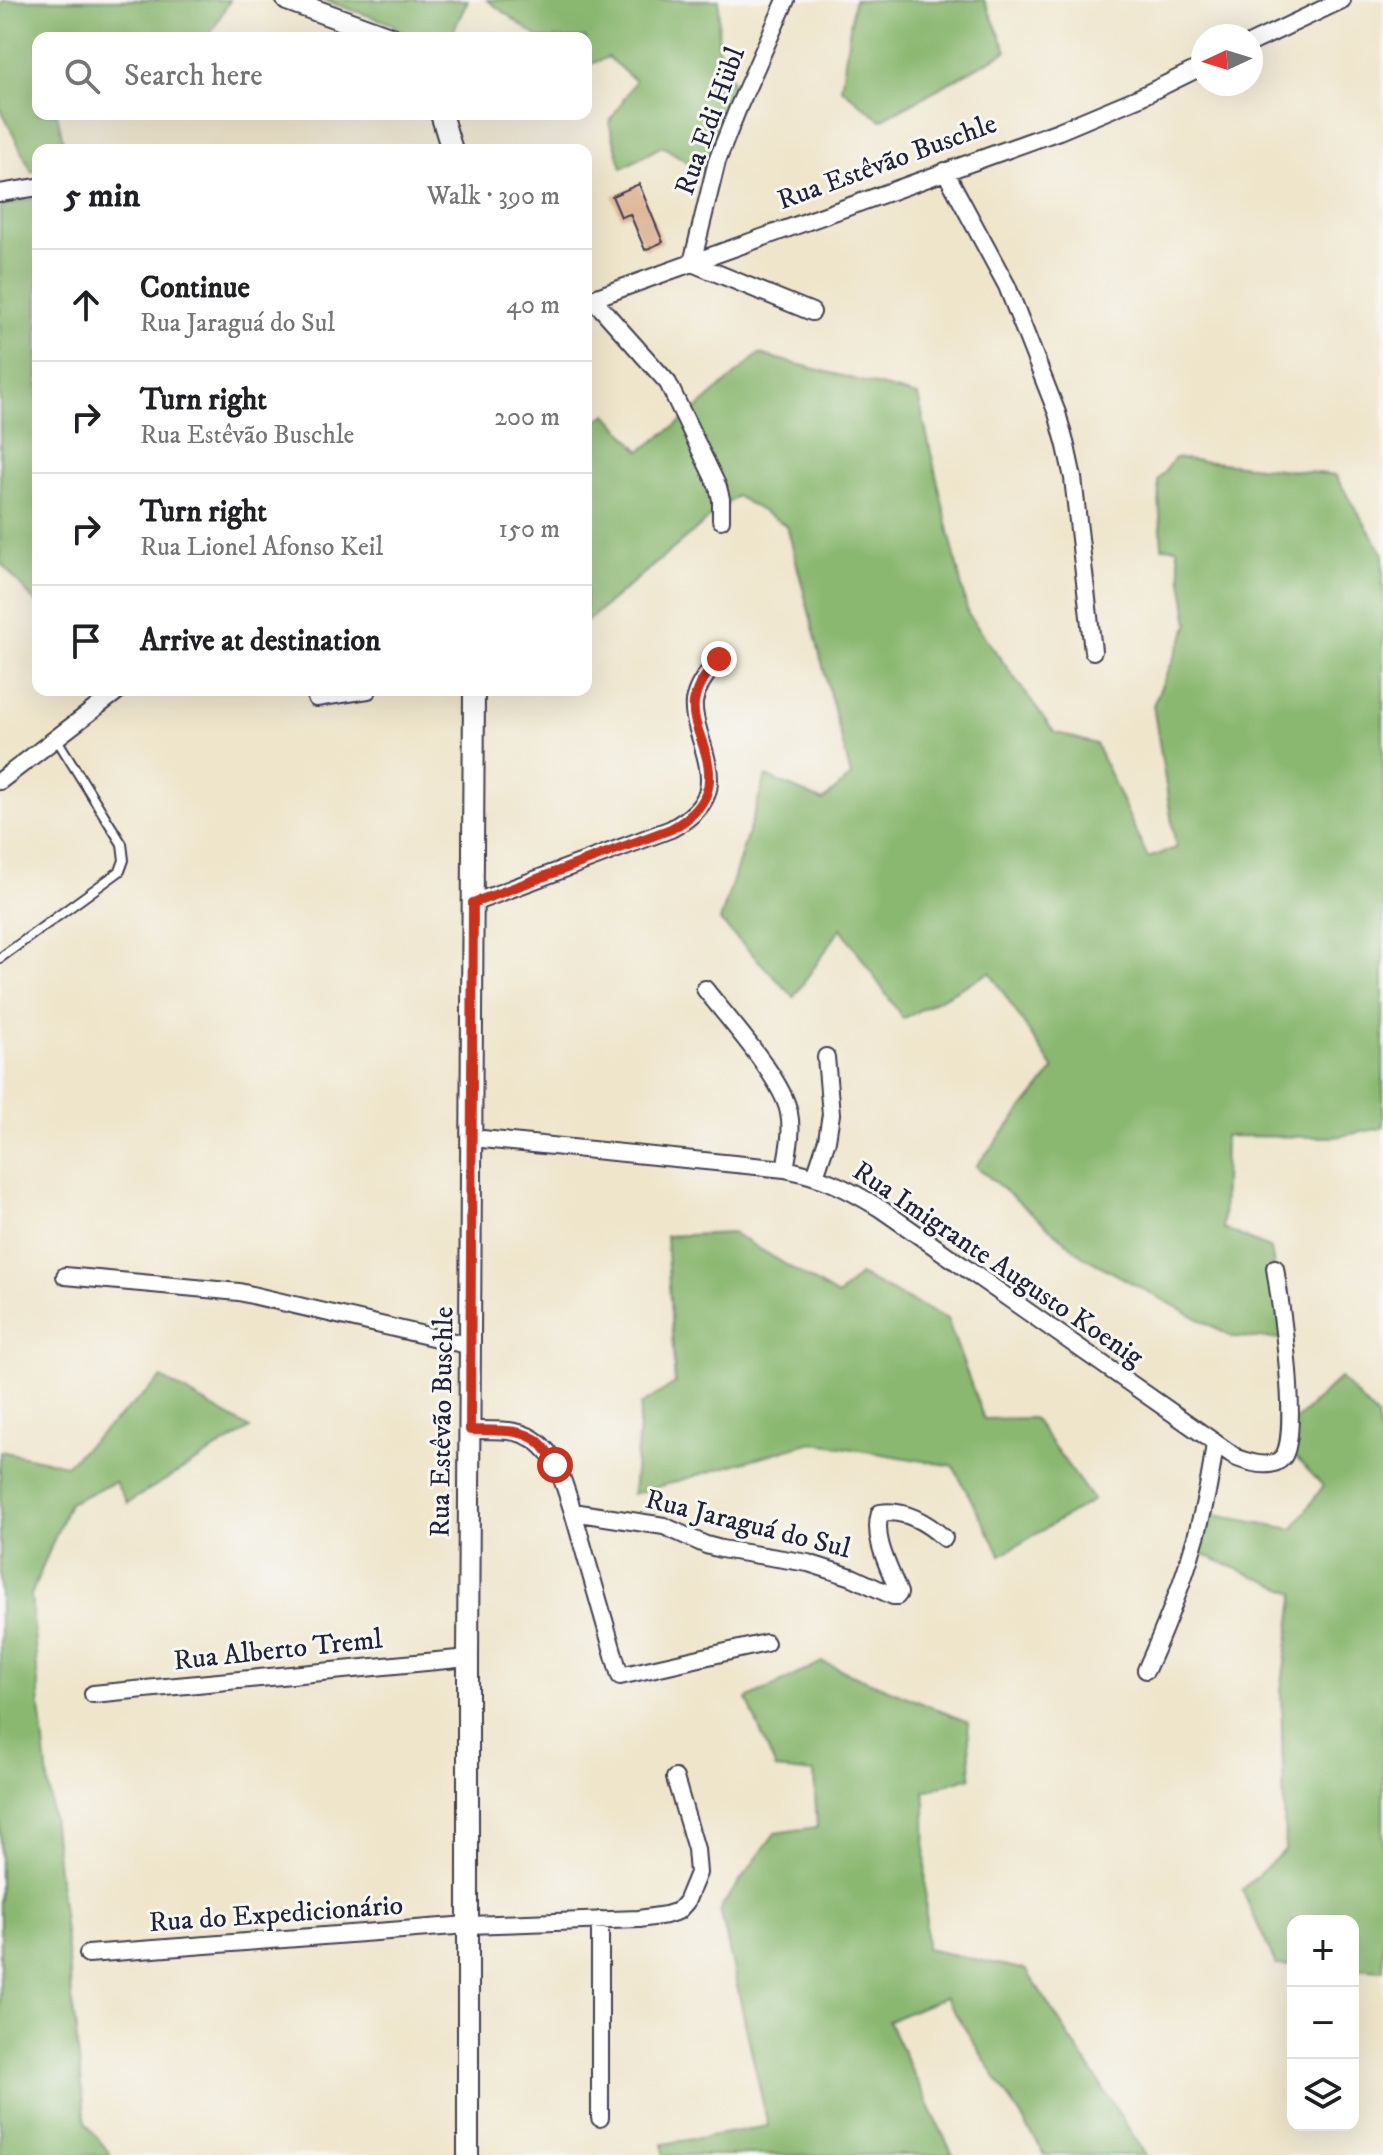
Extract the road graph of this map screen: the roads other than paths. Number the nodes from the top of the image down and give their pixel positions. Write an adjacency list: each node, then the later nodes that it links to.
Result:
1 (287, 0): 4 (street)
2 (786, 0): 12 (street, Rua Edi Hübl)
3 (1342, 0): 5 (street)
4 (375, 32)
5 (1263, 37)
6 (1191, 72): 9 (street, Rua Estêvão Buschle)
7 (443, 120): 8 (street)
8 (450, 144)
9 (945, 171): 12 (street, Rua Estêvão Buschle); 17 (street)
10 (32, 188): 11 (street)
11 (0, 193)
12 (692, 263): 13 (street, Rua Estêvão Buschle); 15 (street)
13 (592, 299)
14 (592, 302): 16 (street)
15 (812, 312)
16 (721, 520)
17 (1093, 651)
18 (719, 659): 25 (street)
19 (111, 696): 23 (street)
20 (329, 696): 22 (street)
21 (474, 696): 25 (street, Rua Estêvão Buschle)
22 (316, 698)
23 (56, 738): 24 (street); 26 (lane)
24 (0, 781)
25 (473, 903): 29 (street, Rua Estêvão Buschle)
26 (0, 958)
27 (705, 989): 30 (street)
28 (826, 1057): 31 (street)
29 (472, 1138): 30 (street, Rua Imigrante Augusto Koenig); 34 (street, Rua Estêvão Buschle)
30 (785, 1169): 31 (street, Rua Imigrante Augusto Koenig)
31 (815, 1176): 36 (street, Rua Imigrante Augusto Koenig)
32 (1275, 1268): 36 (street, Rua Imigrante Augusto Koenig)
33 (65, 1276): 34 (street)
34 (471, 1346): 35 (street, Rua Estêvão Buschle)
35 (470, 1430): 37 (street); 40 (street, Rua Estêvão Buschle)
36 (1215, 1443): 41 (street)
37 (573, 1512): 38 (street, Rua Jaraguá do Sul); 39 (street)
38 (944, 1538)
39 (766, 1643)
40 (468, 1658): 42 (street, Rua Alberto Treml); 45 (street, Rua Estêvão Buschle)
41 (1146, 1670)
42 (93, 1694)
43 (675, 1778): 44 (street, Rua do Expedicionário)
44 (600, 1920): 45 (street, Rua do Expedicionário); 47 (street)
45 (468, 1925): 46 (street, Rua do Expedicionário); 48 (street, Rua Estêvão Buschle)
46 (88, 1954)
47 (600, 2118)
48 (468, 2155)

